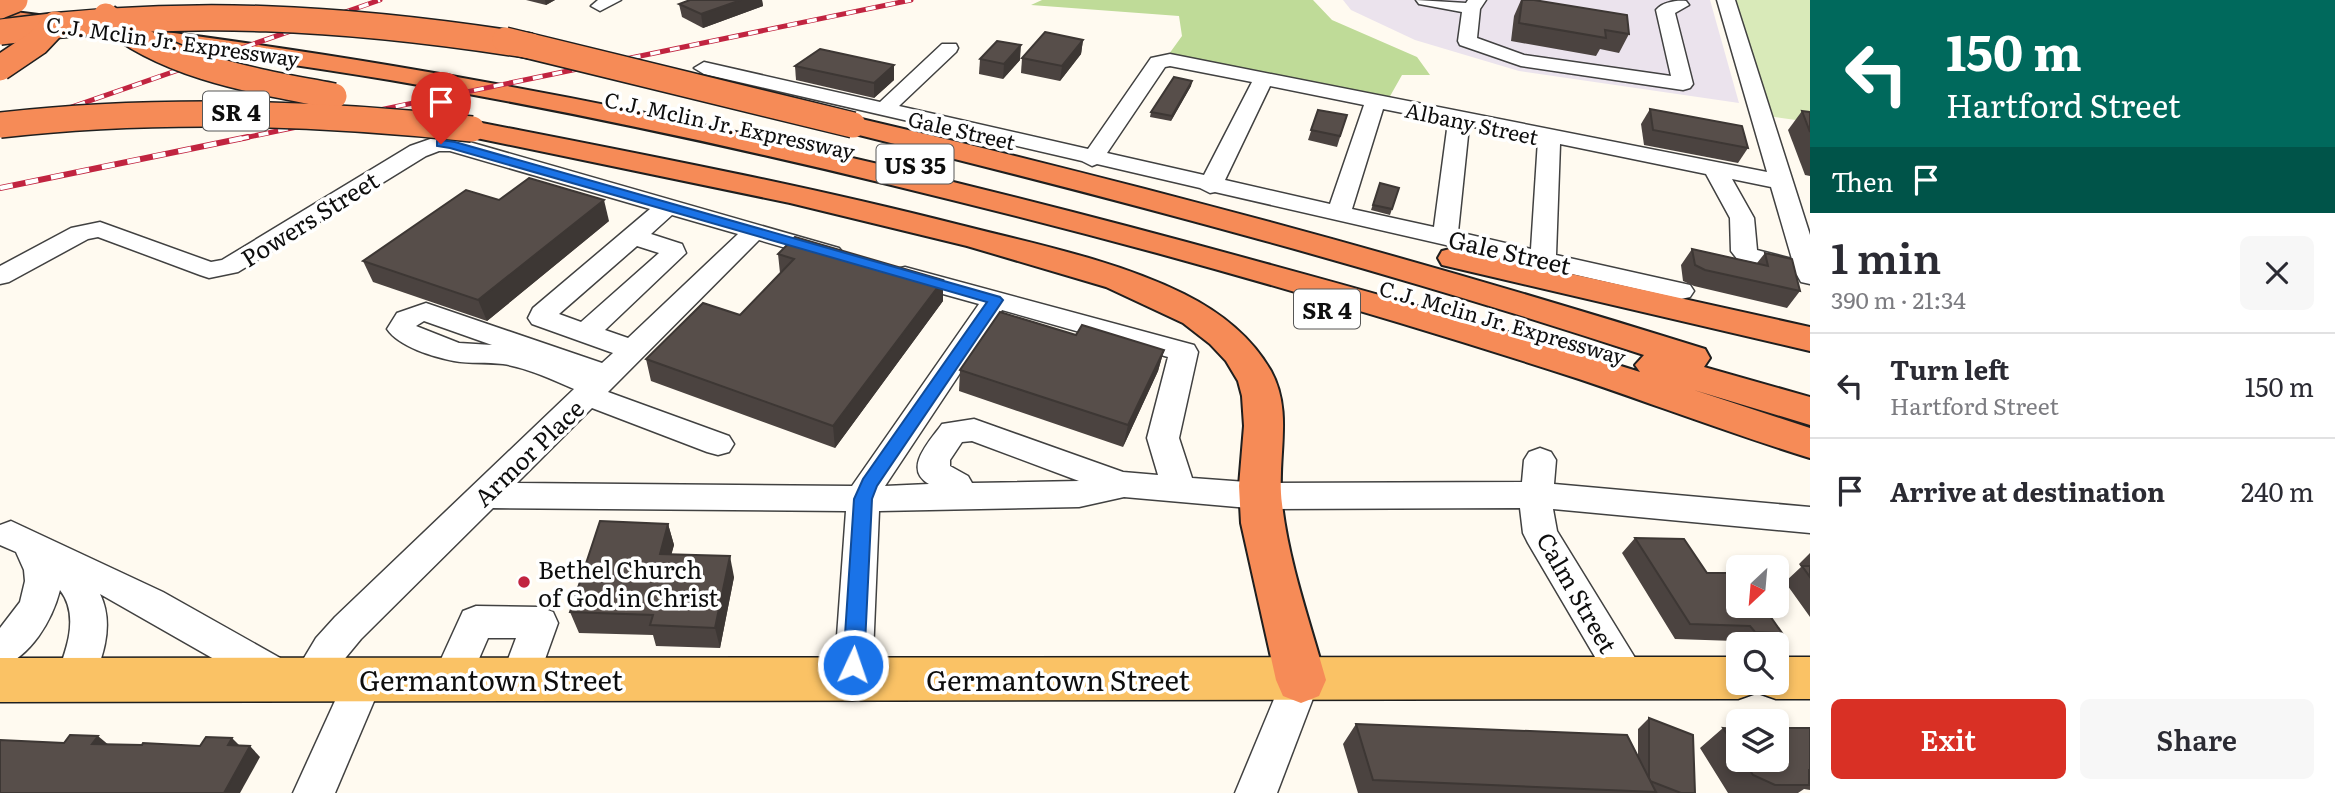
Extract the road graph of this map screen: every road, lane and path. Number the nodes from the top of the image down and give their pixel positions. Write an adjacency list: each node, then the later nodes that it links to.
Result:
1 (15, 0): 8 (highway, bridge)
2 (97, 0): 21 (highway, bridge)
3 (119, 0): 10 (highway)
4 (1425, 0): 7 (street)
5 (57, 1): 10 (highway); 14 (highway, bridge)
6 (357, 2): 12 (highway, bridge)
7 (1474, 5): 9 (street)
8 (0, 6): 45 (highway, C.J. Mclin Jr. Expressway / US 35)
9 (1702, 6): 25 (street)
10 (0, 21): 46 (highway, C.J. Mclin Jr. Expressway / US 35)
11 (0, 33): 12 (highway, SR 4, bridge)
12 (531, 46): 23 (highway, SR 4, bridge)
13 (949, 48): 18 (street)
14 (0, 68)
15 (704, 68): 18 (street, Gale Street)
16 (1264, 79): 17 (street, Albany Street); 23 (street, Albany Street); 26 (street)
17 (1375, 102): 19 (street, Albany Street); 28 (street)
18 (883, 110): 23 (street, Gale Street)
19 (1459, 119): 22 (street, Albany Street); 32 (street)
20 (0, 125): 21 (highway, SR 4, bridge)
21 (472, 129): 29 (highway, SR 4)
22 (1549, 138): 24 (street, Albany Street); 34 (street)
23 (1081, 167): 26 (street, Gale Street); 41 (highway); 44 (highway, SR 4)
24 (1714, 169): 25 (street, Albany Street); 36 (street)
25 (1782, 182): 36 (street)
26 (1215, 187): 28 (street, Gale Street)
27 (667, 207): 30 (street); 31 (street); 37 (street, Powers Street)
28 (1339, 212): 32 (street, Gale Street)
29 (922, 225): 46 (highway, SR 4); 59 (highway)
30 (754, 232): 33 (street); 42 (street, Armor Place)
31 (633, 236): 40 (street); 40 (street)
32 (1446, 236): 34 (street, Gale Street)
33 (848, 258)
34 (1544, 258): 38 (street, Gale Street)
35 (888, 270): 39 (street)
36 (1809, 273)
37 (0, 276)
38 (1681, 291)
39 (995, 300): 47 (street); 55 (street)
40 (586, 333): 42 (street)
41 (1810, 339)
42 (633, 350): 43 (street, Armor Place)
43 (597, 385): 43 (street); 50 (street); 56 (street, Armor Place)
44 (1810, 396)
45 (1810, 411)
46 (1727, 416): 49 (highway, US 35)
47 (914, 418): 48 (street); 51 (street)
48 (953, 432): 53 (street); 54 (street)
49 (1810, 443)
50 (718, 444)
51 (888, 456): 53 (street); 60 (street)
52 (1540, 460): 57 (street, Calm Street)
53 (934, 472): 58 (street)
54 (1121, 484): 55 (street); 58 (street)
55 (1179, 489): 59 (street)
56 (484, 495): 60 (street); 68 (street, Armor Place)
57 (1537, 495): 59 (street); 61 (street); 69 (street, Calm Street)
58 (961, 496): 60 (street)
59 (1260, 496): 72 (highway)
60 (863, 499): 64 (street)
61 (1810, 520)
62 (14, 537): 63 (street); 68 (street); 73 (street)
63 (0, 651)
64 (853, 678): 71 (main road, Germantown Street); 72 (main road, Germantown Street)
65 (1726, 678): 69 (main road, Germantown Street)
66 (1789, 678): 67 (main road)
67 (1810, 678)
68 (298, 679): 71 (main road, Germantown Street); 73 (main road, Germantown Street)
69 (1629, 679): 72 (main road, Germantown Street)
70 (0, 680): 73 (main road, Germantown Street)
71 (364, 680): 74 (street)
72 (1301, 680): 75 (street)
73 (74, 681)
74 (314, 793)
75 (1256, 793)

